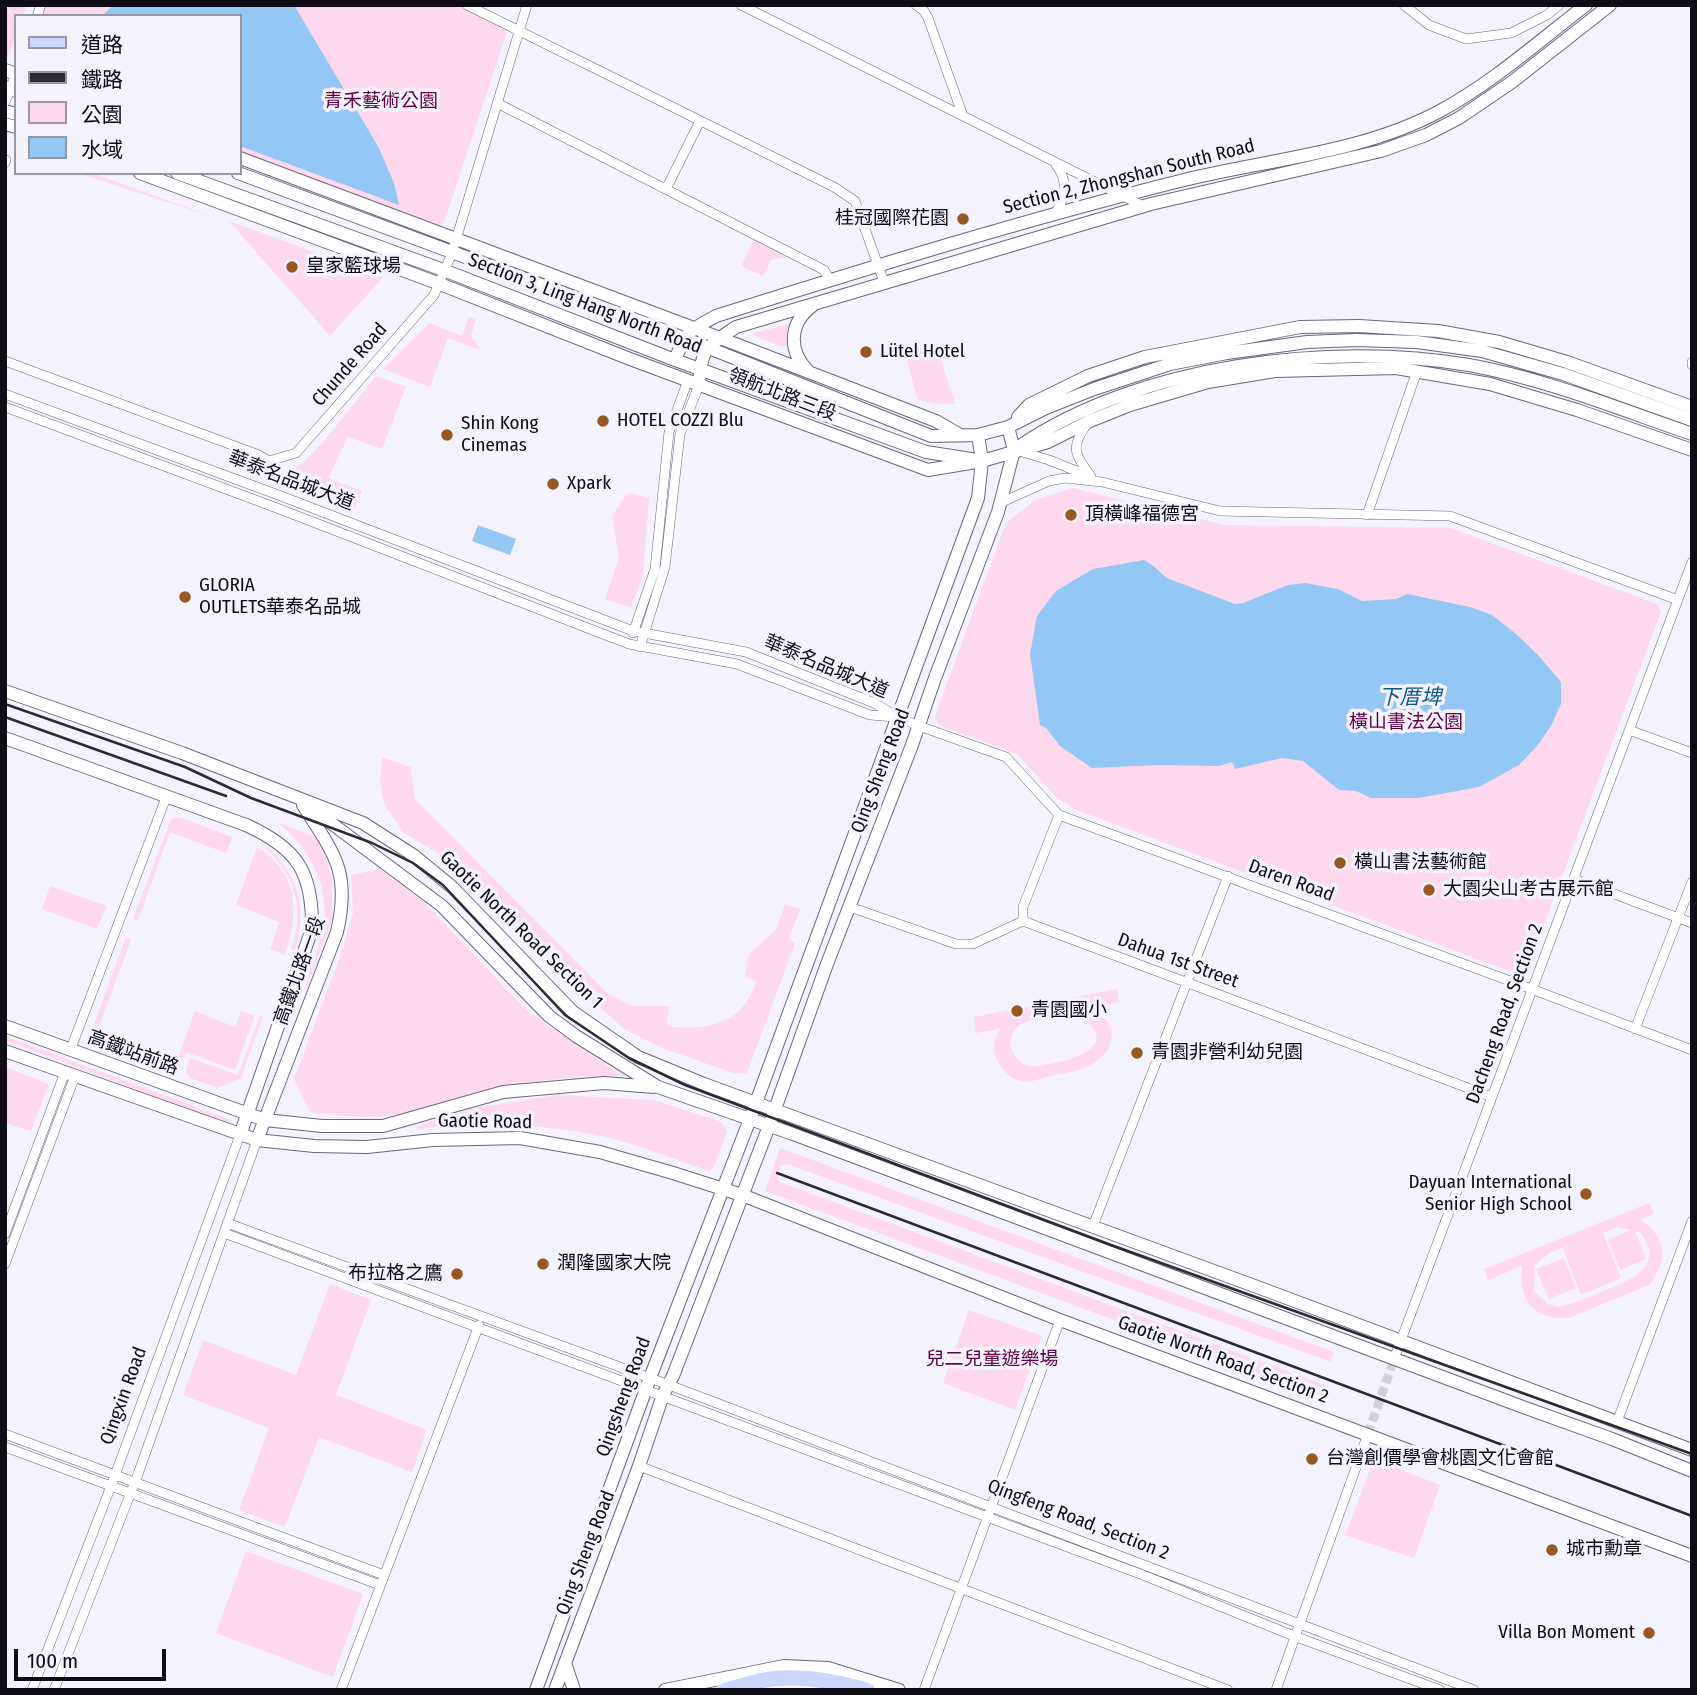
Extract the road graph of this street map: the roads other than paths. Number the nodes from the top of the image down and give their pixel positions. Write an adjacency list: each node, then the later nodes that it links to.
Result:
1 (467, 5): 9 (street)
2 (527, 5): 9 (street, Chunde Road)
3 (916, 5): 13 (street)
4 (1404, 5): 5 (street)
5 (1559, 5)
6 (1586, 5): 21 (street, Section 2, Zhongshan South Road)
7 (1610, 5): 22 (street, Section 2, Zhongshan South Road)
8 (743, 6): 13 (street)
9 (519, 32): 12 (street, Chunde Road); 14 (street)
10 (10, 89): 11 (street)
11 (5, 102)
12 (497, 103): 20 (street); 24 (street, Chunde Road)
13 (963, 116): 16 (street)
14 (700, 121): 20 (street); 26 (street)
15 (242, 159): 24 (street, 領航北路三段)
16 (1053, 161): 21 (street); 23 (street)
17 (242, 174): 25 (street, Section 3, Ling Hang North Road)
18 (145, 175): 30 (street, 領航北路三段)
19 (182, 175): 27 (street, Section 3, Ling Hang North Road)
20 (666, 189): 28 (street)
21 (1123, 195): 22 (street); 23 (street, Section 2, Zhongshan South Road)
22 (1143, 206): 29 (street, Section 2, Zhongshan South Road)
23 (1053, 215): 26 (street, Section 2, Zhongshan South Road)
24 (456, 239): 25 (street, Chunde Road); 32 (street, 領航北路三段)
25 (452, 253): 27 (street, Chunde Road); 33 (street, Section 3, Ling Hang North Road)
26 (879, 267): 28 (street, Section 2, Zhongshan South Road); 29 (street)
27 (446, 271): 30 (street, Chunde Road); 36 (street, Section 3, Ling Hang North Road)
28 (830, 281): 32 (street, Section 2, Zhongshan South Road)
29 (884, 282): 31 (street, Section 2, Zhongshan South Road)
30 (440, 284): 37 (street, Chunde Road); 41 (street, 領航北路三段)
31 (816, 303): 34 (street, Section 2, Zhongshan South Road); 40 (street)
32 (694, 328): 33 (street, Section 2, Zhongshan South Road); 34 (street, 領航北路三段)
33 (683, 338): 35 (street, Section 3, Ling Hang North Road); 36 (street, Section 2, Zhongshan South Road)
34 (719, 338): 35 (street, Section 2, Zhongshan South Road); 40 (street, 領航北路三段)
35 (706, 347): 38 (street); 49 (street, Section 3, Ling Hang North Road)
36 (675, 360): 38 (street, Section 3, Ling Hang North Road); 41 (street)
37 (5, 361)
38 (700, 369): 41 (street); 53 (street, Section 3, Ling Hang North Road)
39 (1416, 371): 45 (street); 52 (street); 57 (street)
40 (811, 373): 49 (street, 領航北路三段)
41 (694, 382): 53 (street, 領航北路三段); 60 (street); 61 (street)
42 (5, 394): 60 (street, 華泰名品城大道)
43 (5, 407): 62 (street, 華泰名品城大道)
44 (1692, 407): 47 (street)
45 (1090, 421): 51 (street); 54 (street)
46 (1692, 421): 47 (street, Section 3, Ling Hang North Road)
47 (1008, 427): 50 (street, Section 3, Ling Hang North Road); 51 (street, Qing Sheng Road)
48 (1692, 434): 51 (street)
49 (960, 435): 50 (street, Section 3, Ling Hang North Road)
50 (978, 435): 53 (street, Qing Sheng Road)
51 (1014, 450): 53 (street, 領航北路三段); 54 (street); 56 (street, Qing Sheng Road)
52 (1692, 450)
53 (982, 461): 65 (street, Qing Sheng Road)
54 (1091, 477): 55 (street)
55 (1102, 482): 56 (street); 57 (street)
56 (1000, 503): 66 (street, Qing Sheng Road)
57 (1367, 515): 59 (street)
58 (1692, 562): 59 (street, Dacheng Road, Section 2)
59 (1678, 600): 67 (street, Dacheng Road, Section 2)
60 (633, 631): 61 (street, 華泰名品城大道); 62 (street)
61 (645, 634): 63 (street); 65 (street, 華泰名品城大道)
62 (629, 643): 63 (street, 華泰名品城大道)
63 (640, 647): 65 (street, 華泰名品城大道)
64 (5, 691): 71 (street, Gaotie North Road Section 1)
65 (898, 717): 66 (street, Daren Road); 90 (street, Qing Sheng Road)
66 (919, 726): 72 (street, Daren Road); 76 (street, Qing Sheng Road)
67 (1629, 730): 69 (street); 74 (street, Dacheng Road, Section 2)
68 (5, 738): 70 (street)
69 (1692, 753)
70 (167, 795): 86 (street); 92 (street, 高鐵北路一段)
71 (299, 799): 88 (street, Gaotie North Road Section 1); 90 (street, Gaotie North Road Section 1); 94 (street, 高鐵北路一段)
72 (1059, 815): 73 (street, Daren Road); 78 (street)
73 (1228, 876): 80 (street); 81 (street, Daren Road)
74 (1574, 879): 77 (street); 81 (street, Dacheng Road, Section 2)
75 (1692, 882): 77 (street)
76 (850, 908): 78 (street); 91 (street, Qing Sheng Road)
77 (1678, 918): 79 (street); 83 (street)
78 (1023, 921): 80 (street, Dahua 1st Street)
79 (1692, 923)
80 (1187, 983): 89 (street, Dahua 1st Street); 102 (street)
81 (1532, 990): 83 (street, Daren Road); 89 (street, Dacheng Road, Section 2)
82 (5, 1026): 86 (street, 高鐵站前路)
83 (1635, 1029): 84 (street, Daren Road)
84 (1692, 1050)
85 (5, 1051): 87 (street)
86 (70, 1051): 92 (street, 高鐵站前路)
87 (70, 1074): 96 (street); 104 (street); 105 (street)
88 (658, 1087): 93 (street, Gaotie North Road Section 1); 94 (street, Gaotie Road)
89 (1492, 1097): 109 (street, Dacheng Road, Section 2)
90 (756, 1103): 91 (street); 93 (street, Qing Sheng Road)
91 (775, 1110): 95 (street, Qing Sheng Road); 102 (street)
92 (248, 1114): 94 (street); 96 (street, Qingxin Road)
93 (750, 1119): 95 (street); 98 (street, Qingsheng Road)
94 (265, 1120): 97 (street, Qingxin Road)
95 (769, 1126): 99 (street); 110 (street)
96 (240, 1135): 97 (street, Gaotie Road); 120 (street, Qingxin Road)
97 (257, 1140): 98 (street, Gaotie Road); 101 (street, Qingxin Road)
98 (724, 1189): 99 (street); 111 (street, Qingsheng Road)
99 (742, 1195): 107 (street, Gaotie North Road, Section 2); 112 (street, Qing Sheng Road)
100 (1692, 1221): 113 (street)
101 (227, 1223): 103 (street, Qingxin Road); 106 (street)
102 (1093, 1226): 109 (street)
103 (224, 1233): 108 (street); 121 (street, Qingxin Road)
104 (5, 1234)
105 (5, 1264)
106 (482, 1317): 108 (street); 111 (street)
107 (1060, 1320): 115 (street, Gaotie North Road, Section 2); 124 (street)
108 (478, 1327): 111 (street); 127 (street)
109 (1401, 1342): 110 (street, Dacheng Road, Section 2); 113 (street)
110 (1394, 1359): 119 (street)
111 (649, 1384): 112 (street); 136 (street, Qingsheng Road)
112 (666, 1390): 118 (street, Qing Sheng Road); 124 (street, Qingfeng Road, Section 2); 125 (street, Qingfeng Road, Section 2)
113 (1617, 1422): 117 (street)
114 (5, 1434): 120 (street)
115 (1368, 1434): 126 (street, Gaotie North Road, Section 2); 129 (street)
116 (5, 1447): 122 (street)
117 (1692, 1450)
118 (639, 1466): 128 (street); 131 (street, Qing Sheng Road)
119 (1692, 1471)
120 (115, 1475): 121 (street); 122 (street, Qingxin Road)
121 (134, 1482): 123 (street, Qingxin Road); 127 (street)
122 (111, 1486): 123 (street); 133 (street, Qingxin Road)
123 (131, 1492): 127 (street); 134 (street, Qingxin Road)
124 (991, 1506): 125 (street); 129 (street, Qingfeng Road, Section 2)
125 (987, 1517): 128 (street); 130 (street, Qingfeng Road, Section 2)
126 (1692, 1556)
127 (382, 1580): 135 (street)
128 (961, 1589): 143 (street); 144 (street)
129 (1299, 1625): 130 (street); 147 (street, Qingfeng Road, Section 2)
130 (1294, 1636): 145 (street); 146 (street, Qingfeng Road, Section 2)
131 (565, 1663): 137 (street, Qing Sheng Road); 138 (street)
132 (723, 1684): 139 (street); 140 (street); 141 (main road); 142 (street)
133 (32, 1690)
134 (54, 1690)
135 (341, 1690)
136 (536, 1690)
137 (555, 1690)
138 (573, 1690)
139 (665, 1690)
140 (697, 1690)
141 (868, 1690)
142 (899, 1690)
143 (924, 1690)
144 (1228, 1690)
145 (1276, 1690)
146 (1440, 1690)
147 (1474, 1690)

